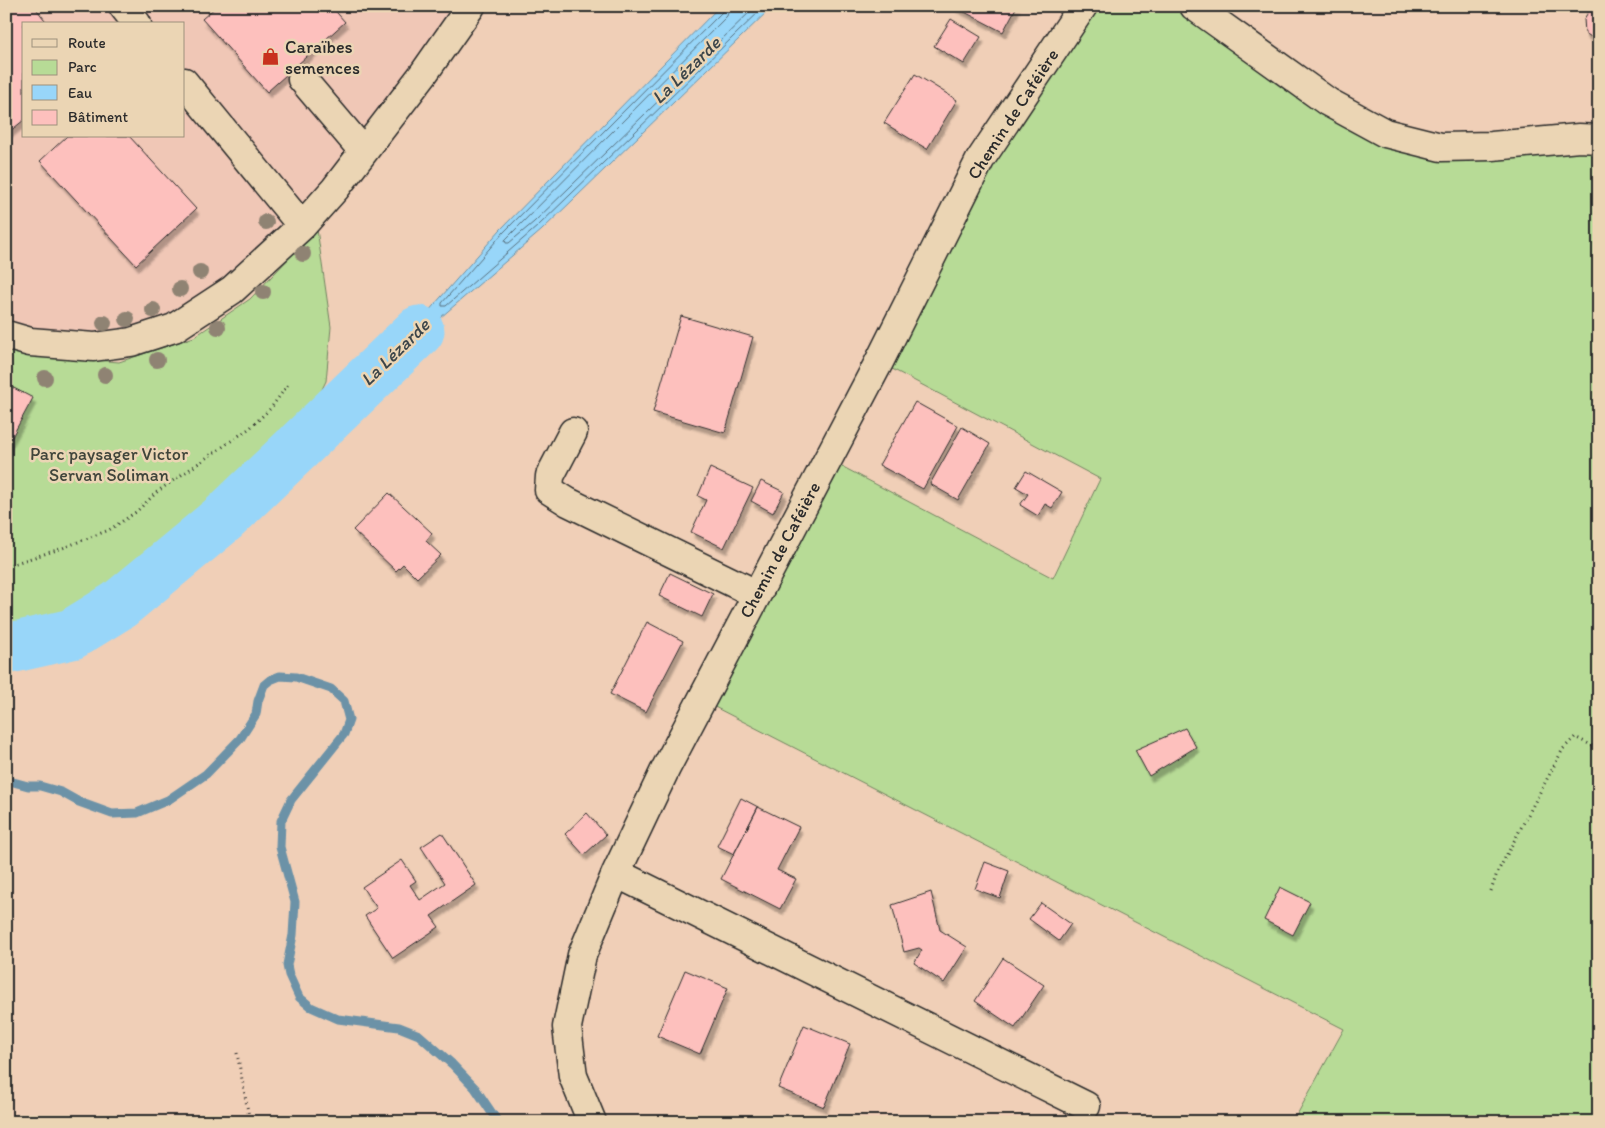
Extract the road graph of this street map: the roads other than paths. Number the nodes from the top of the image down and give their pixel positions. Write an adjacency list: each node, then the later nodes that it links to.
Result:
1 (123, 6): 5 (street)
2 (471, 6): 9 (street)
3 (1083, 6): 13 (street, Chemin de Caféière)
4 (1194, 6): 8 (street)
5 (135, 22)
6 (302, 79): 9 (street)
7 (185, 83): 10 (street)
8 (1599, 139)
9 (363, 152): 10 (street)
10 (302, 226): 11 (street)
11 (6, 336)
12 (573, 432): 13 (street)
13 (756, 594): 14 (street, Chemin de Caféière)
14 (616, 873): 15 (street); 16 (street, Chemin de Caféière)
15 (1086, 1106)
16 (592, 1122)

